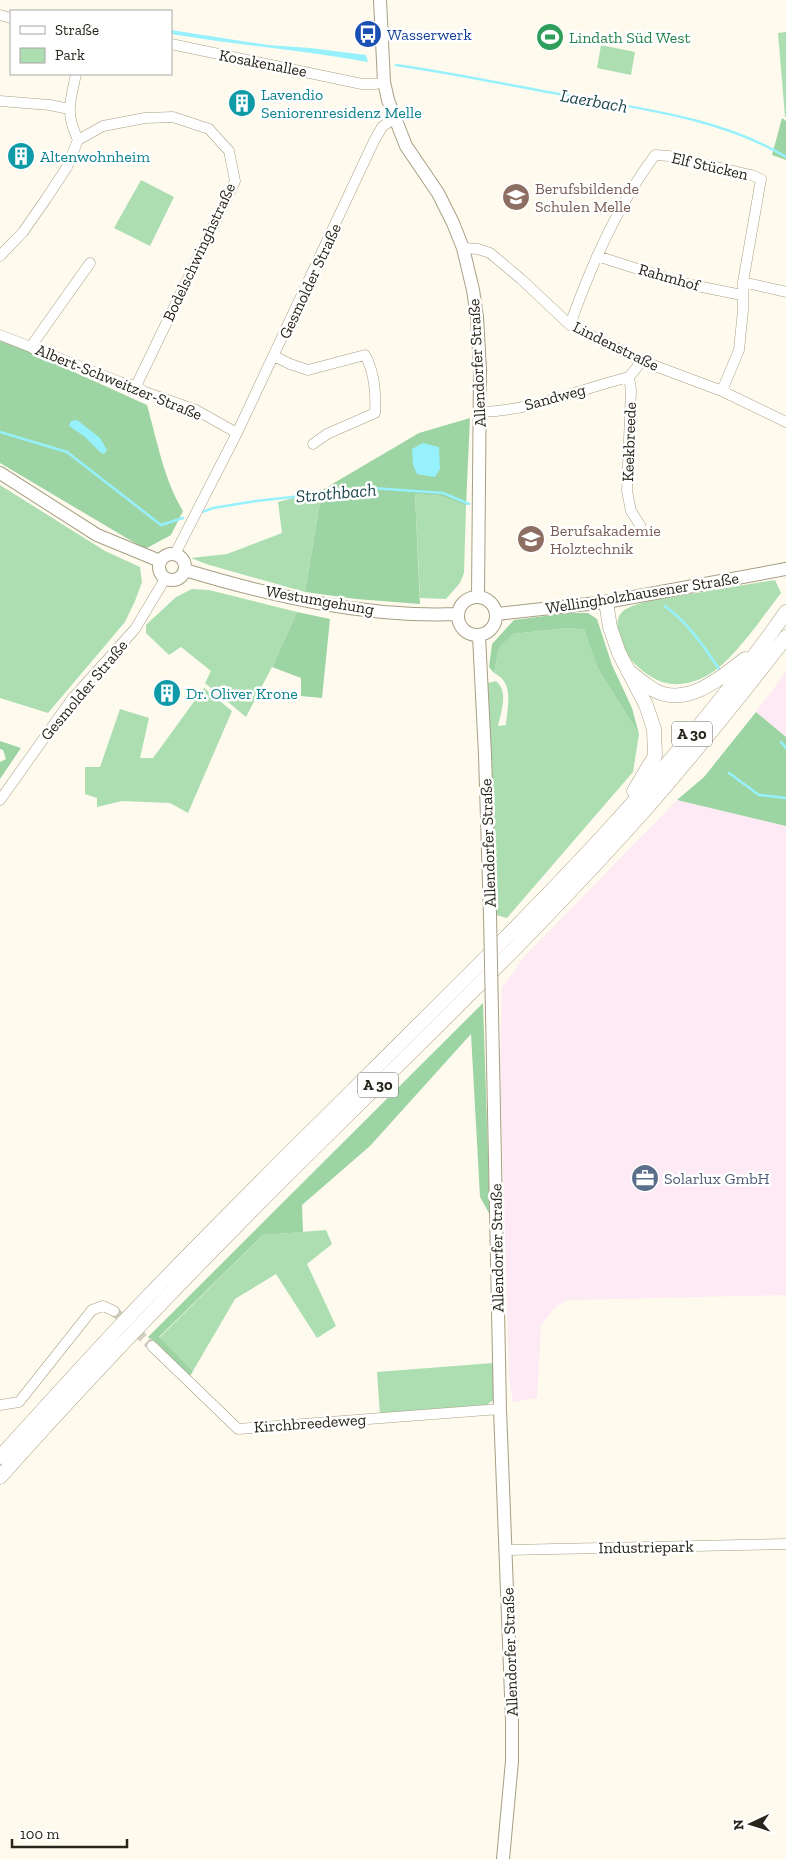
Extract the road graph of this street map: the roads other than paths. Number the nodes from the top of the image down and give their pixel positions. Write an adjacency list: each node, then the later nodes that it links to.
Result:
1 (380, 0): 4 (main road)
2 (172, 44): 4 (street, Kosakenallee)
3 (76, 75): 6 (street)
4 (384, 82): 7 (main road)
5 (0, 101): 6 (street)
6 (69, 109): 8 (street)
7 (394, 118): 9 (main road, Allendorfer Straße); 19 (street, Gesmolder Straße)
8 (78, 140): 10 (street); 22 (street, Bodelschwinghstraße)
9 (463, 248): 16 (street, Lindenstraße); 24 (main road, Allendorfer Straße)
10 (0, 256)
11 (597, 256): 13 (street, Elf Stücken); 15 (street, Rahmhof); 16 (street, Elf Stücken)
12 (90, 263): 18 (street)
13 (743, 282): 14 (street); 15 (street, Elf Stücken)
14 (786, 292)
15 (742, 295): 23 (street, Elf Stücken)
16 (570, 325): 20 (street, Lindenstraße)
17 (0, 335): 18 (street, Albert-Schweitzer-Straße)
18 (32, 348): 22 (street, Albert-Schweitzer-Straße)
19 (274, 356): 26 (street, Gesmolder Straße); 27 (street)
20 (642, 361): 21 (street); 23 (street, Lindenstraße)
21 (630, 377): 24 (street, Sandweg); 29 (street, Keekbreede)
22 (136, 386): 26 (street, Albert-Schweitzer-Straße)
23 (722, 391): 25 (street, Lindenstraße)
24 (480, 412): 35 (main road, Allendorfer Straße)
25 (786, 422)
26 (237, 434): 30 (street, Gesmolder Straße)
27 (313, 444)
28 (0, 473): 31 (main road)
29 (640, 525)
30 (176, 554): 31 (main road); 33 (main road)
31 (160, 561): 34 (main road)
32 (780, 569): 36 (main road, Wellingholzhausener Straße)
33 (185, 570): 34 (main road); 38 (main road, Westumgehung)
34 (166, 579): 44 (street, Gesmolder Straße)
35 (478, 597): 38 (main road); 39 (main road)
36 (606, 602): 39 (main road, Wellingholzhausener Straße); 43 (highway)
37 (786, 612): 42 (highway, A 30)
38 (458, 614): 40 (main road)
39 (497, 614): 40 (main road)
40 (479, 636): 49 (main road, Allendorfer Straße, bridge)
41 (786, 637): 51 (highway, A 30)
42 (763, 644): 43 (highway); 45 (highway, A 30)
43 (629, 672): 45 (highway)
44 (0, 800)
45 (618, 820): 50 (highway, A 30)
46 (114, 1311): 48 (street)
47 (152, 1346): 49 (street, Kirchbreedeweg)
48 (0, 1405)
49 (500, 1409): 53 (main road, Allendorfer Straße)
50 (0, 1457)
51 (0, 1477)
52 (786, 1544): 53 (street, Industriepark)
53 (506, 1550): 54 (main road, Allendorfer Straße)
54 (503, 1859)

